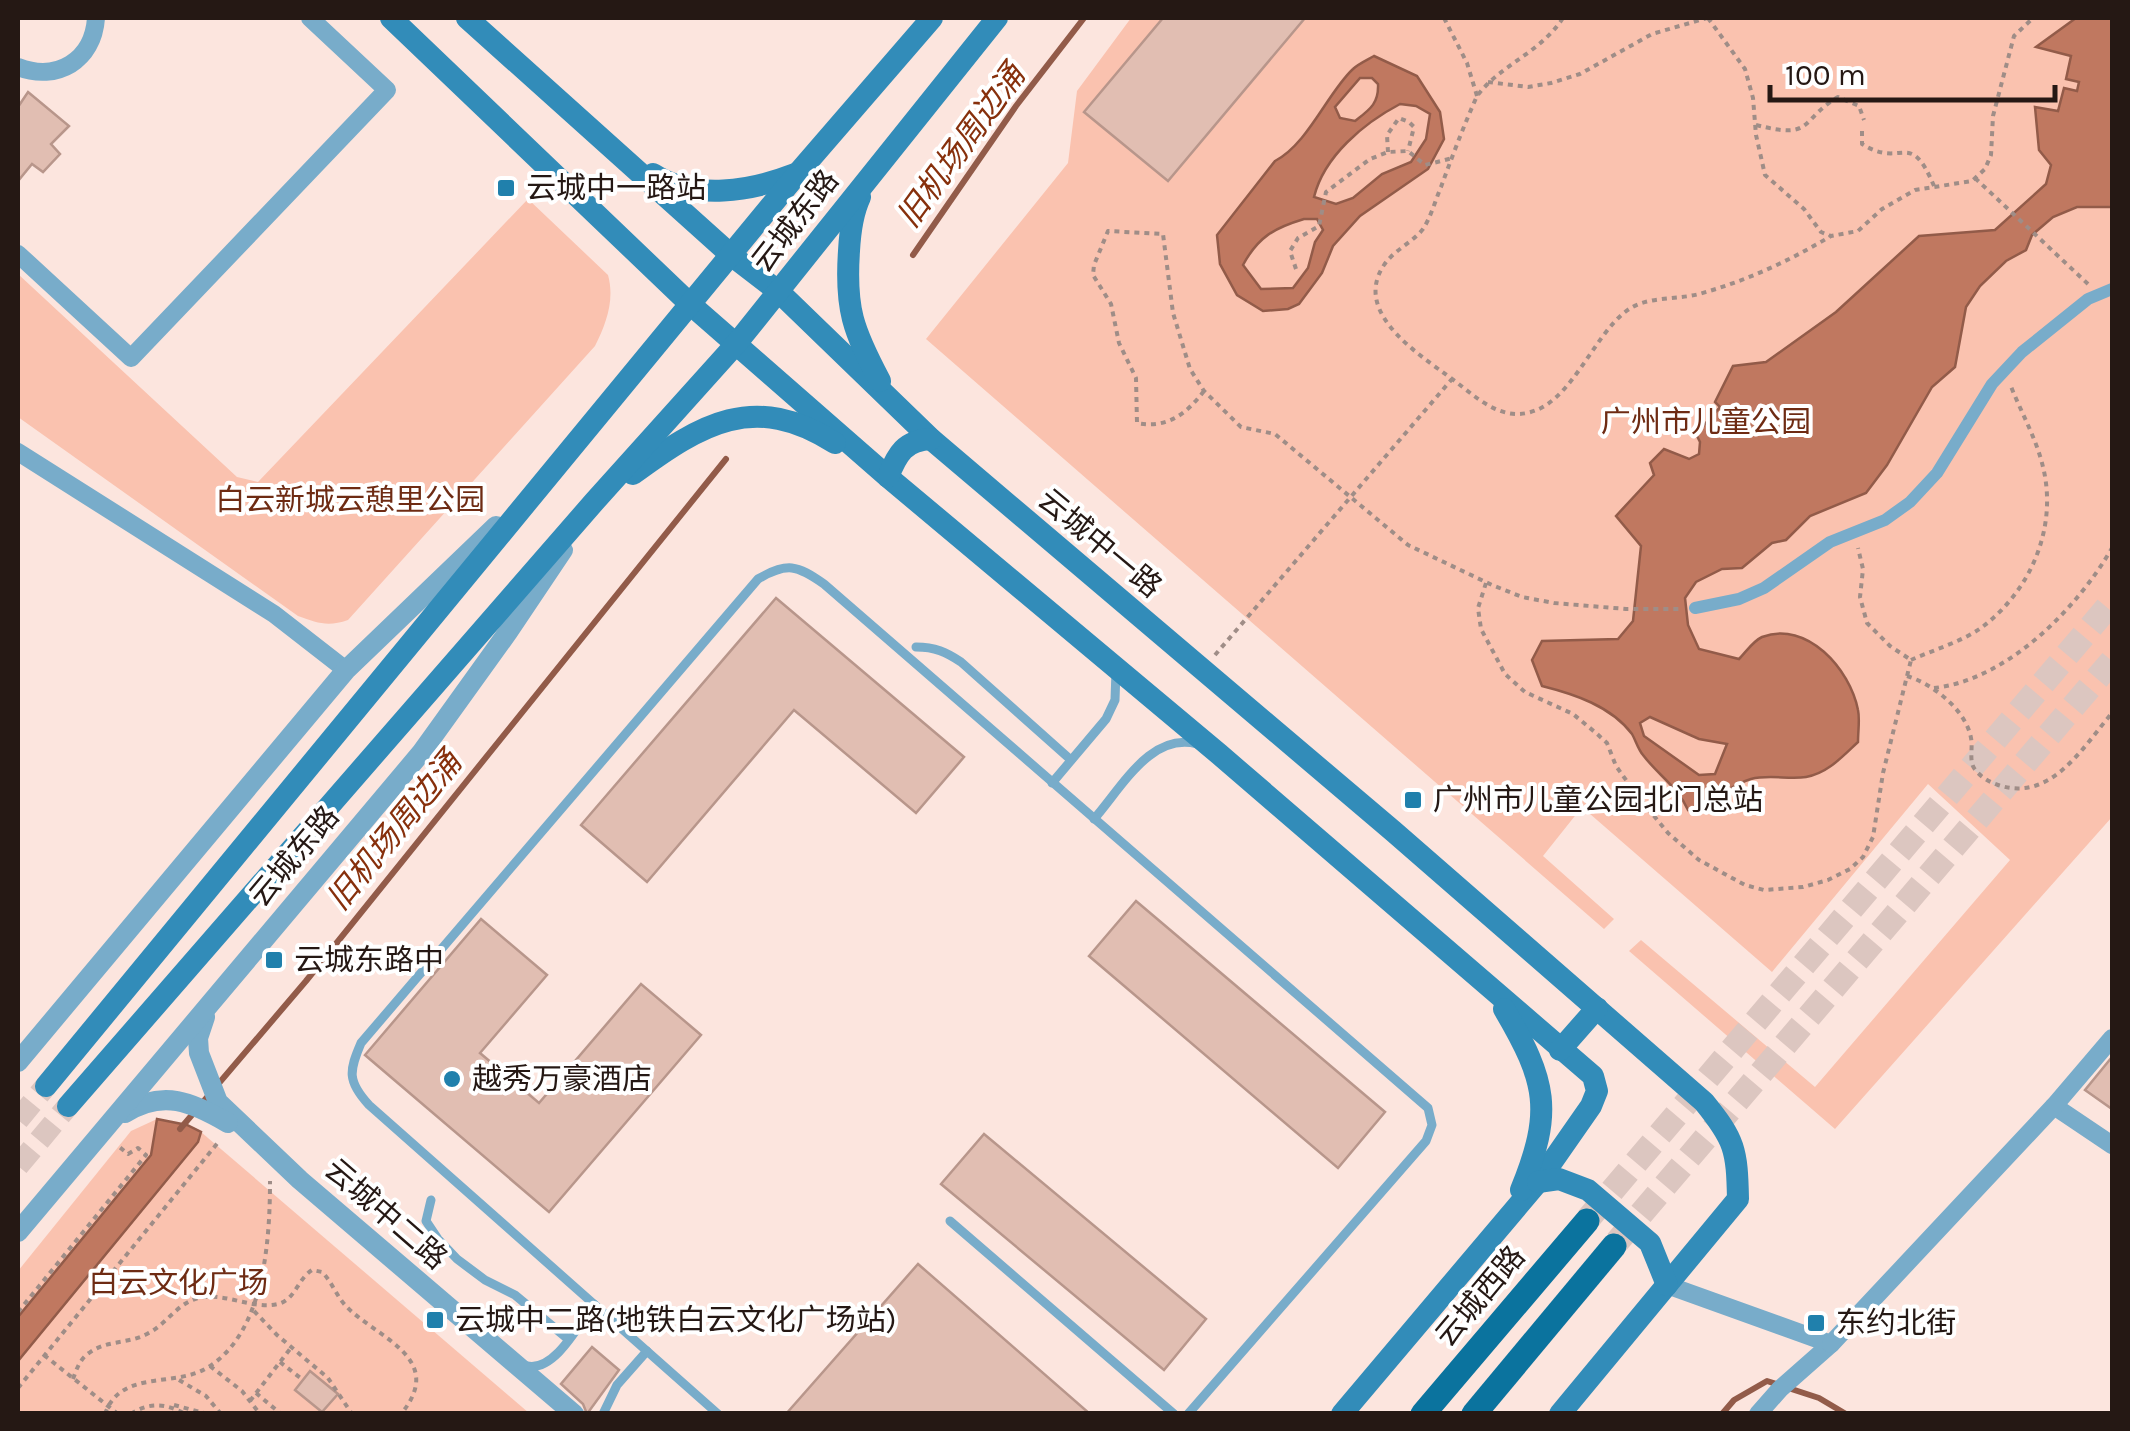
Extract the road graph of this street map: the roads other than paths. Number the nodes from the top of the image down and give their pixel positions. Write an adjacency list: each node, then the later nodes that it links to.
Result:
1 (96, 18): 7 (street)
2 (310, 18): 11 (street)
3 (391, 18): 15 (main road)
4 (468, 18): 8 (main road, 云城中一路)
5 (932, 18): 9 (main road, 云城东路)
6 (998, 18): 10 (main road, 云城东路)
7 (18, 68)
8 (616, 150): 9 (main road); 12 (main road, 云城中一路)
9 (798, 173): 12 (main road, 云城东路)
10 (868, 177): 13 (main road, 云城东路); 17 (main road)
11 (18, 254)
12 (731, 255): 13 (main road, 云城中一路); 15 (main road, 云城东路)
13 (778, 292): 16 (main road, 云城东路); 17 (main road, 云城中一路)
14 (2106, 292): 23 (street)
15 (690, 304): 16 (main road); 20 (main road, 云城东路)
16 (736, 344): 21 (main road); 22 (main road, 云城东路)
17 (888, 398): 18 (main road, 云城中一路)
18 (931, 439): 21 (main road); 33 (main road, 云城中一路)
19 (18, 452): 26 (street)
20 (552, 472): 26 (street, 云城东路); 37 (main road, 云城东路)
21 (888, 477): 22 (main road); 25 (main road)
22 (594, 502): 31 (street, 云城东路); 38 (main road, 云城东路)
23 (1695, 608)
24 (916, 648): 28 (lane)
25 (1116, 668): 27 (main road); 28 (lane)
26 (346, 670): 36 (street, 云城东路)
27 (1210, 746): 30 (lane); 32 (main road)
28 (1071, 760): 29 (lane)
29 (1052, 783): 30 (lane); 53 (lane)
30 (1094, 819): 62 (lane)
31 (229, 981): 40 (street, 云城东路); 41 (street)
32 (1492, 989): 35 (main road); 46 (main road)
33 (1597, 1008): 35 (main road); 52 (main road, 云城中一路)
34 (2112, 1038): 39 (street)
35 (1560, 1050): 43 (main road)
36 (18, 1062)
37 (46, 1086)
38 (68, 1106)
39 (2054, 1106): 42 (street); 55 (street)
40 (110, 1134): 41 (street); 45 (street, 云城东路)
41 (251, 1137): 57 (street, 云城中二路)
42 (2112, 1145)
43 (1538, 1182): 46 (main road); 52 (main road)
44 (431, 1200): 54 (lane)
45 (41, 1204): 47 (street); 50 (street, 云城东路)
46 (1512, 1215): 63 (main road)
47 (18, 1216)
48 (950, 1221): 61 (lane)
49 (1587, 1221): 64 (main road, 云城西路)
50 (18, 1232)
51 (1614, 1246): 65 (main road)
52 (1667, 1284): 55 (street); 66 (main road, 云城中一路)
53 (594, 1304): 54 (lane); 56 (lane)
54 (568, 1338): 57 (lane)
55 (1831, 1344): 67 (street)
56 (647, 1351): 59 (lane); 60 (lane)
57 (514, 1364): 58 (street, 云城中二路)
58 (574, 1414)
59 (603, 1414)
60 (718, 1414)
61 (1174, 1414)
62 (1188, 1414)
63 (1342, 1414)
64 (1423, 1414)
65 (1474, 1414)
66 (1560, 1414)
67 (1758, 1414)

